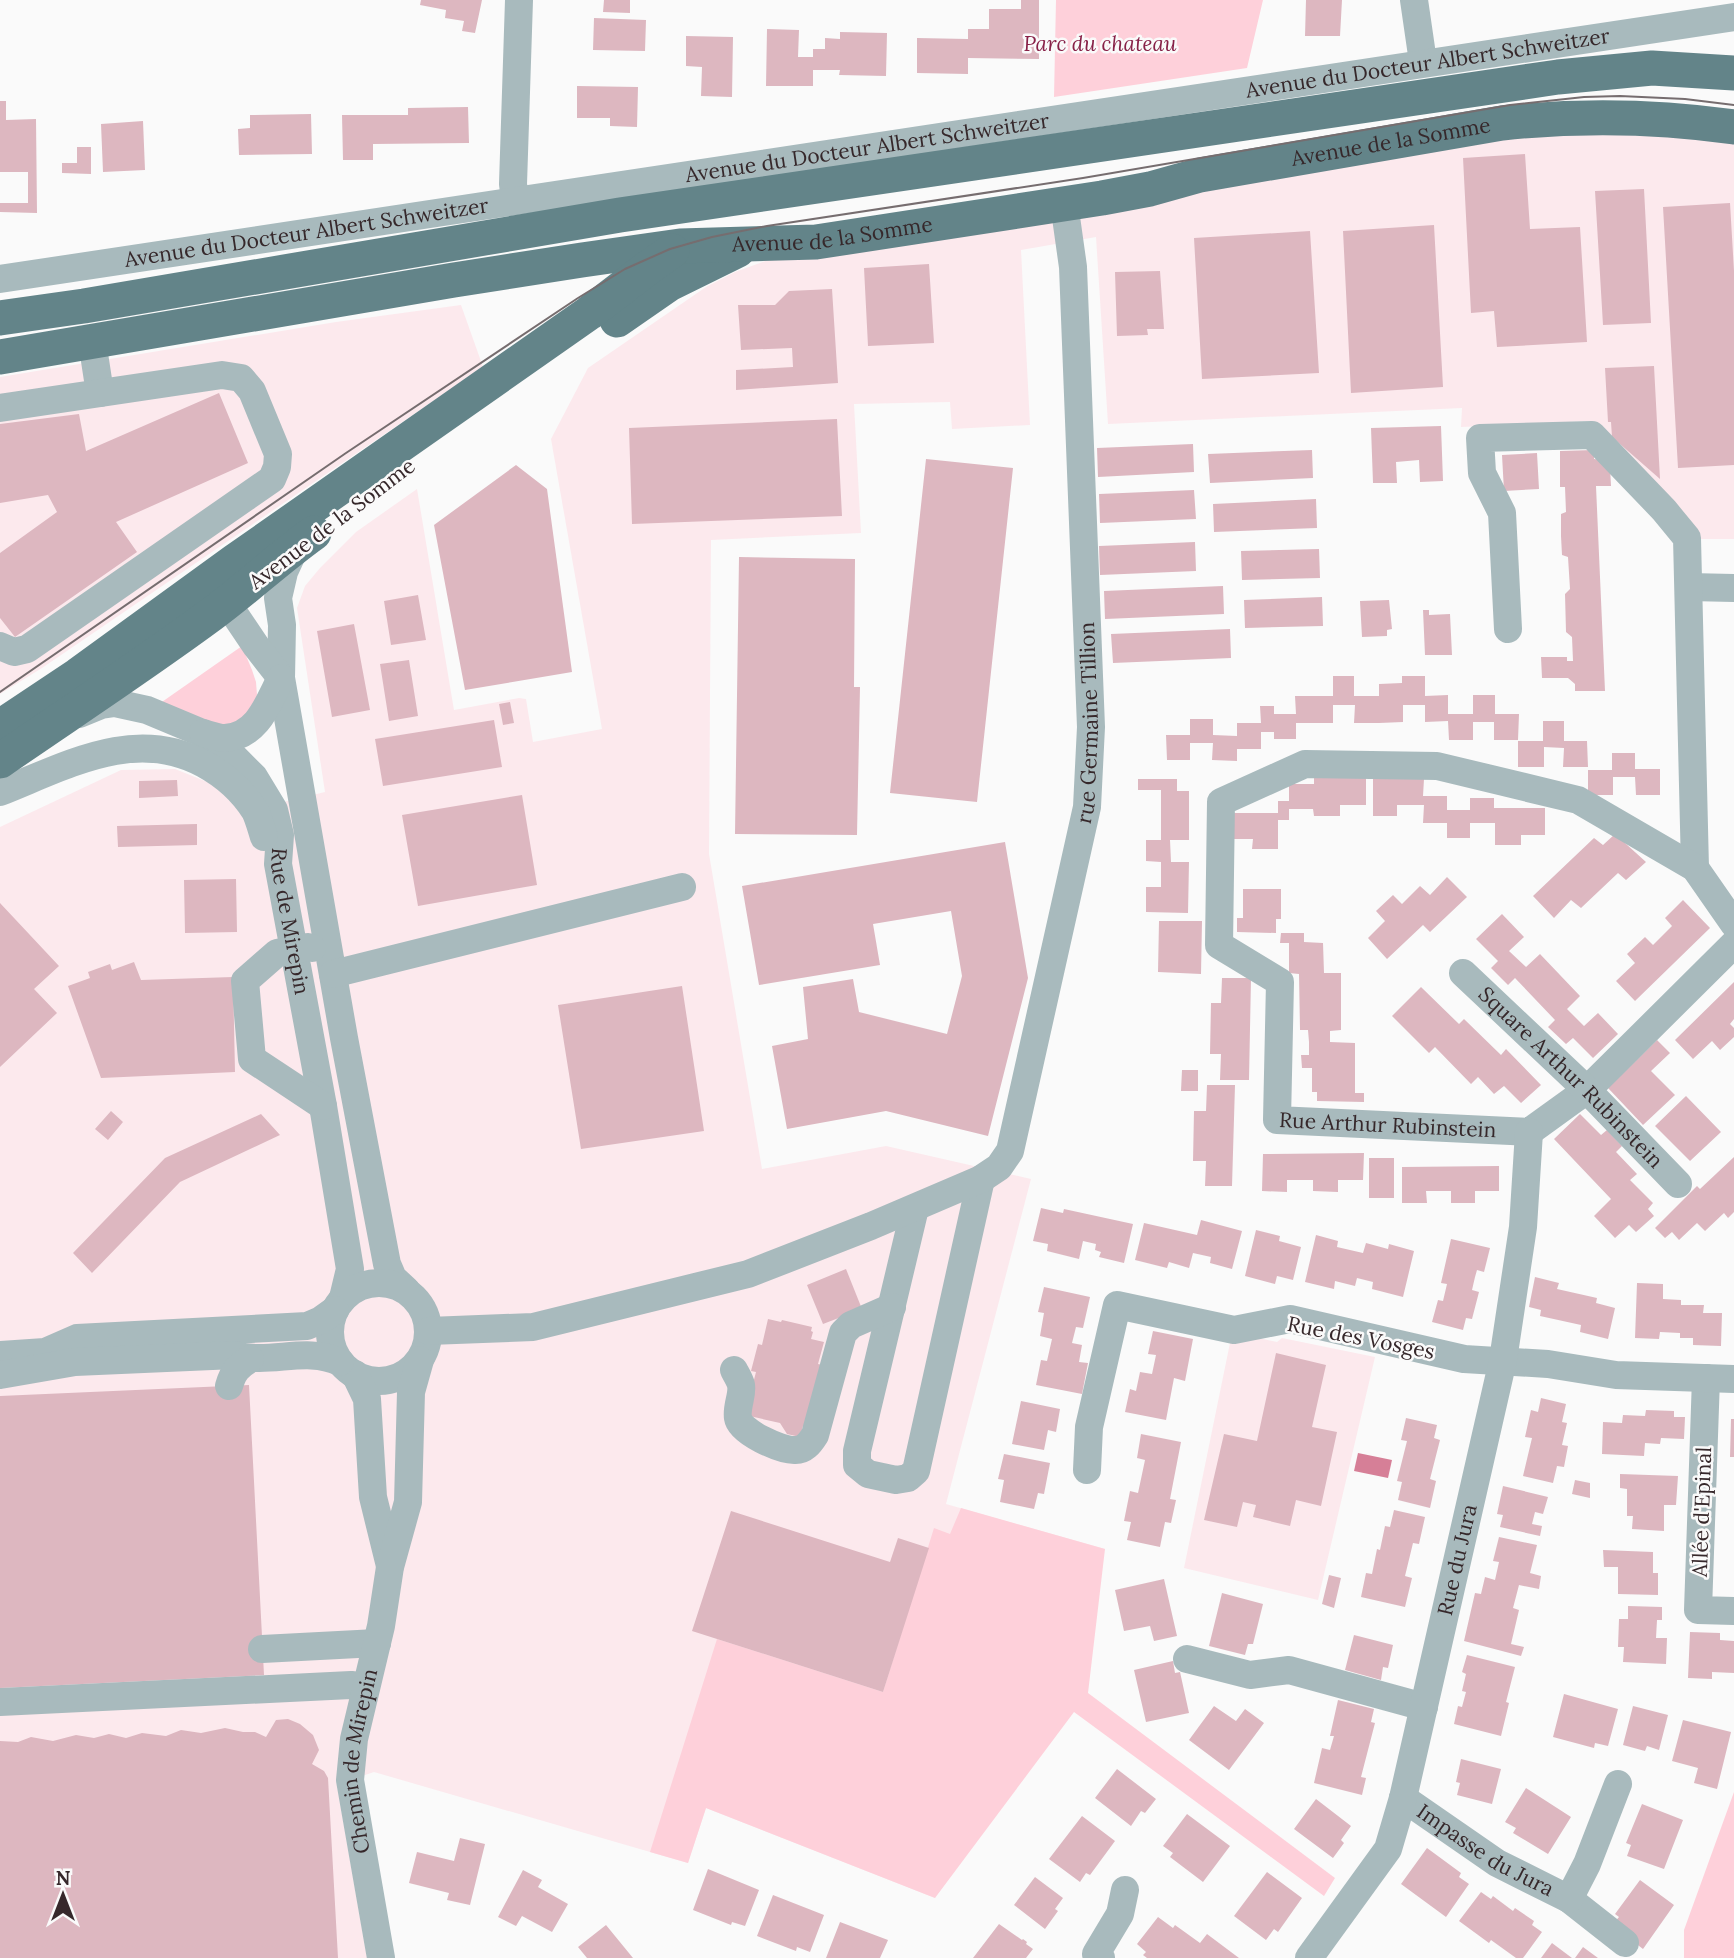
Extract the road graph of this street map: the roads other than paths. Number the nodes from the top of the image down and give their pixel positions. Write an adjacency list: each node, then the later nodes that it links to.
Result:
1 (519, 0): 12 (street)
2 (1415, 0): 5 (street)
3 (1734, 17): 5 (street, Avenue du Docteur Albert Schweitzer)
4 (1734, 53): 6 (street)
5 (1423, 62): 12 (street, Avenue du Docteur Albert Schweitzer)
6 (1652, 68): 7 (main road, Avenue de la Somme); 11 (main road, Avenue de la Somme)
7 (1734, 73)
8 (1734, 112): 9 (street)
9 (1632, 118): 10 (main road, Avenue de la Somme); 13 (main road, Avenue de la Somme)
10 (1734, 127)
11 (1030, 154): 15 (main road, Avenue de la Somme); 17 (main road, Avenue de la Somme)
12 (515, 200): 16 (street, Avenue du Docteur Albert Schweitzer)
13 (1065, 203): 14 (main road, Avenue de la Somme); 48 (street, rue Germaine Tillion)
14 (747, 245): 15 (main road); 24 (main road, Avenue de la Somme)
15 (680, 246): 20 (main road); 27 (main road, Avenue de la Somme)
16 (0, 279)
17 (84, 306): 18 (main road, Avenue de la Somme); 19 (street)
18 (0, 318)
19 (0, 333)
20 (92, 341): 21 (main road); 22 (street)
21 (0, 357)
22 (100, 393): 23 (street); 30 (street)
23 (0, 408)
24 (296, 545): 28 (main road, Avenue de la Somme); 31 (street, Rue de Mirepin)
25 (1689, 587): 26 (street); 29 (street); 38 (street)
26 (1734, 588)
27 (186, 598): 28 (street); 33 (main road, Avenue de la Somme)
28 (227, 603): 31 (street); 32 (main road, Avenue de la Somme)
29 (1508, 629)
30 (0, 646)
31 (281, 678): 34 (street); 43 (street, Rue de Mirepin)
32 (48, 728): 33 (street, Rue de Mirepin); 34 (street, Rue de Mirepin); 35 (main road, Avenue de la Somme)
33 (0, 729)
34 (202, 733): 37 (street, Rue de Mirepin)
35 (0, 761)
36 (0, 792): 37 (street)
37 (278, 864): 42 (street, Rue de Mirepin)
38 (1695, 868): 40 (street, Rue Arthur Rubinstein); 47 (street, Rue Arthur Rubinstein)
39 (682, 887): 43 (street)
40 (1734, 924)
41 (1734, 944): 45 (street, Rue Arthur Rubinstein)
42 (294, 949): 43 (street); 46 (street, Rue de Mirepin); 46 (street)
43 (332, 968): 51 (street, Rue de Mirepin)
44 (1463, 973): 45 (street, Square Arthur Rubinstein)
45 (1587, 1090): 47 (street, Rue Arthur Rubinstein); 49 (street, Square Arthur Rubinstein)
46 (323, 1106): 52 (street, Rue de Mirepin)
47 (1529, 1132): 58 (street, Rue du Jura)
48 (981, 1179): 50 (street, rue Germaine Tillion); 53 (street)
49 (1678, 1184)
50 (915, 1208): 53 (street); 54 (street, rue Germaine Tillion)
51 (406, 1290): 52 (street); 54 (street)
52 (339, 1304): 56 (street); 59 (street)
53 (892, 1307): 60 (street)
54 (429, 1331): 57 (street)
55 (250, 1359): 56 (street); 59 (street); 62 (street)
56 (1, 1360)
57 (420, 1360): 59 (street); 64 (street, Chemin de Mirepin)
58 (1503, 1360): 61 (street, Rue des Vosges); 63 (street, Rue des Vosges); 71 (street, Rue du Jura)
59 (347, 1368): 64 (street, Chemin de Mirepin)
60 (734, 1370)
61 (1720, 1379): 65 (street, Allée d'Epinal)
62 (229, 1386)
63 (1087, 1470)
64 (390, 1567): 66 (street, Chemin de Mirepin)
65 (1734, 1611)
66 (377, 1643): 67 (street); 69 (street, Chemin de Mirepin)
67 (262, 1649)
68 (1187, 1659): 71 (street)
69 (366, 1687): 70 (street); 77 (street, Chemin de Mirepin)
70 (0, 1702)
71 (1424, 1707): 73 (street, Rue du Jura)
72 (1619, 1784): 75 (street, Impasse du Jura)
73 (1403, 1798): 75 (street, Impasse du Jura); 79 (street, Rue du Jura)
74 (1125, 1890): 78 (street)
75 (1569, 1899): 76 (street, Impasse du Jura)
76 (1625, 1943)
77 (381, 1958)
78 (1101, 1958)
79 (1309, 1958)

